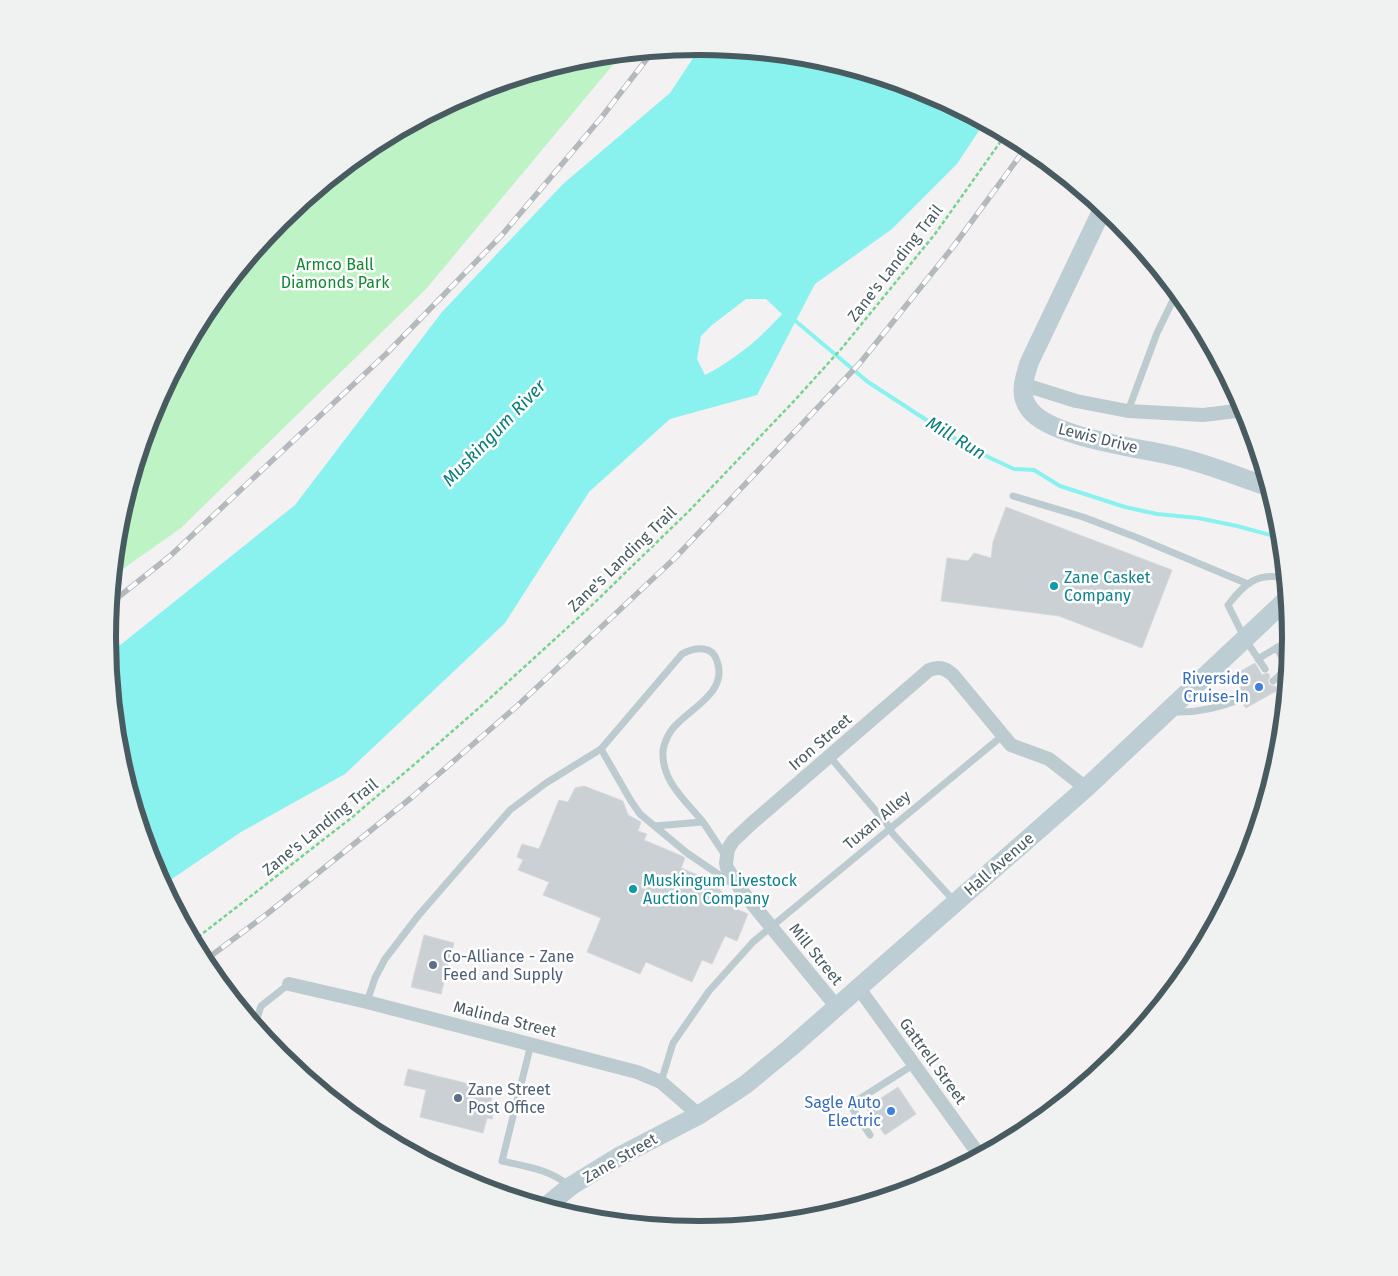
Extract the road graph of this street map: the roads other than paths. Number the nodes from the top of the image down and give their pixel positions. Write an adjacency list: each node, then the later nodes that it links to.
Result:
1 (1099, 215): 3 (main road)
2 (1173, 299): 4 (lane)
3 (1022, 384): 4 (street); 6 (main road, Lewis Drive)
4 (1128, 411): 5 (street)
5 (1236, 411)
6 (1261, 485)
7 (1013, 496): 9 (lane)
8 (1279, 577): 9 (lane)
9 (1248, 584): 11 (lane)
10 (1281, 604): 11 (main road, Hall Avenue)
11 (1244, 639): 15 (lane); 20 (main road, Hall Avenue)
12 (1282, 645): 13 (lane)
13 (1276, 648): 14 (lane); 15 (lane)
14 (1282, 656)
15 (1258, 658): 16 (lane)
16 (1265, 669)
17 (1281, 675): 18 (lane)
18 (1273, 681)
19 (1241, 699): 20 (lane)
20 (1168, 711): 24 (main road, Hall Avenue)
21 (1002, 736): 23 (street, Iron Street); 24 (street); 27 (lane, Tuxan Alley)
22 (601, 749): 25 (lane); 26 (lane); 34 (lane)
23 (830, 757): 27 (lane); 28 (street, Iron Street)
24 (1086, 788): 30 (main road, Hall Avenue)
25 (702, 822): 26 (lane); 28 (lane)
26 (655, 826): 29 (lane)
27 (889, 828): 30 (lane); 31 (lane, Tuxan Alley)
28 (727, 854): 29 (street, Mill Street)
29 (740, 890): 31 (street, Mill Street)
30 (955, 902): 33 (main road, Hall Avenue)
31 (772, 928): 35 (street, Mill Street); 39 (lane, Tuxan Alley)
32 (289, 984): 34 (street, Malinda Street); 36 (lane)
33 (858, 987): 35 (main road, Hall Avenue); 38 (street, Gattrell Street)
34 (367, 1002): 37 (street, Malinda Street)
35 (836, 1006): 40 (main road, Hall Avenue)
36 (257, 1018)
37 (531, 1044): 39 (street, Malinda Street); 43 (lane)
38 (914, 1065): 41 (lane); 42 (street, Gattrell Street)
39 (661, 1082): 40 (street, Malinda Street)
40 (699, 1115): 43 (main road, Zane Street)
41 (870, 1135)
42 (976, 1151)
43 (571, 1186): 44 (main road, Zane Street)
44 (551, 1202)

